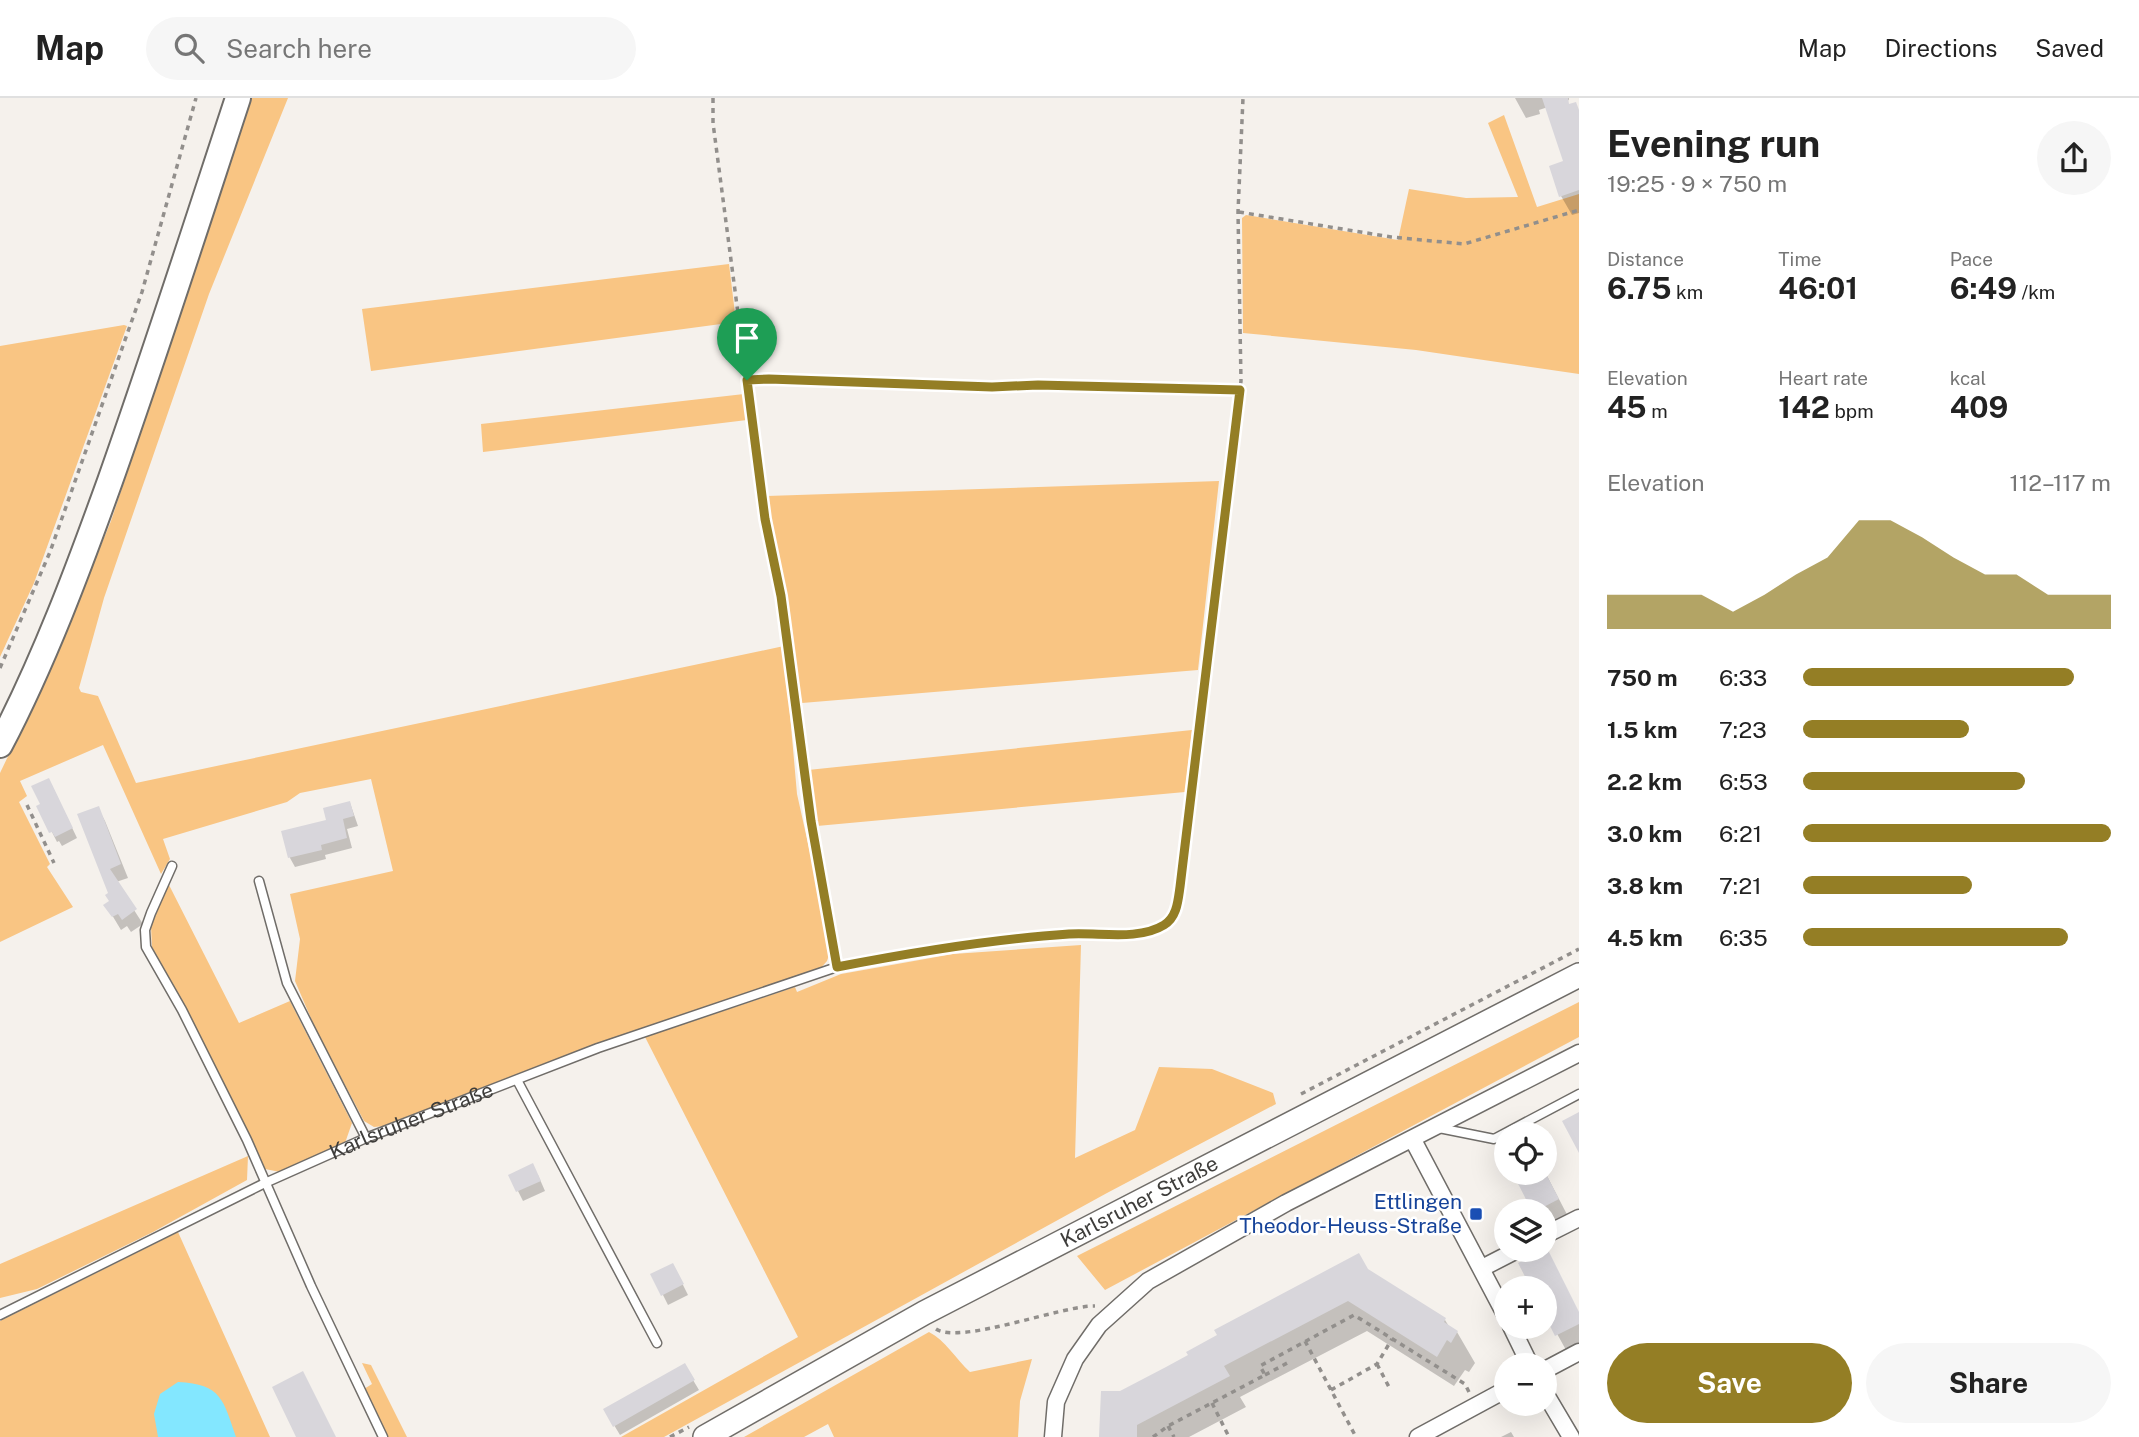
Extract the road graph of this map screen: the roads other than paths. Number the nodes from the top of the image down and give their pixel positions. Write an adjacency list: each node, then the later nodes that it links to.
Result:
1 (238, 98): 2 (main road)
2 (0, 745)
3 (172, 866): 13 (lane)
4 (259, 881): 11 (lane)
5 (837, 967): 8 (lane, Karlsruher Straße)
6 (1579, 975): 26 (main road, Karlsruher Straße)
7 (1579, 1053): 10 (street)
8 (517, 1080): 11 (lane, Karlsruher Straße); 20 (lane)
9 (1579, 1094): 10 (lane)
10 (1436, 1128): 12 (street)
11 (366, 1138): 13 (lane, Karlsruher Straße)
12 (1413, 1140): 17 (street); 27 (street)
13 (265, 1184): 19 (lane, Karlsruher Straße); 25 (lane)
14 (1579, 1218): 15 (street)
15 (1557, 1229)
16 (1494, 1262): 17 (street)
17 (1482, 1268): 18 (street)
18 (1494, 1292)
19 (0, 1315)
20 (657, 1343)
21 (1579, 1352): 22 (street)
22 (1557, 1364)
23 (1494, 1396): 28 (street)
24 (1557, 1414): 29 (street)
25 (383, 1437)
26 (705, 1437)
27 (1053, 1437)
28 (1418, 1437)
29 (1571, 1437)

